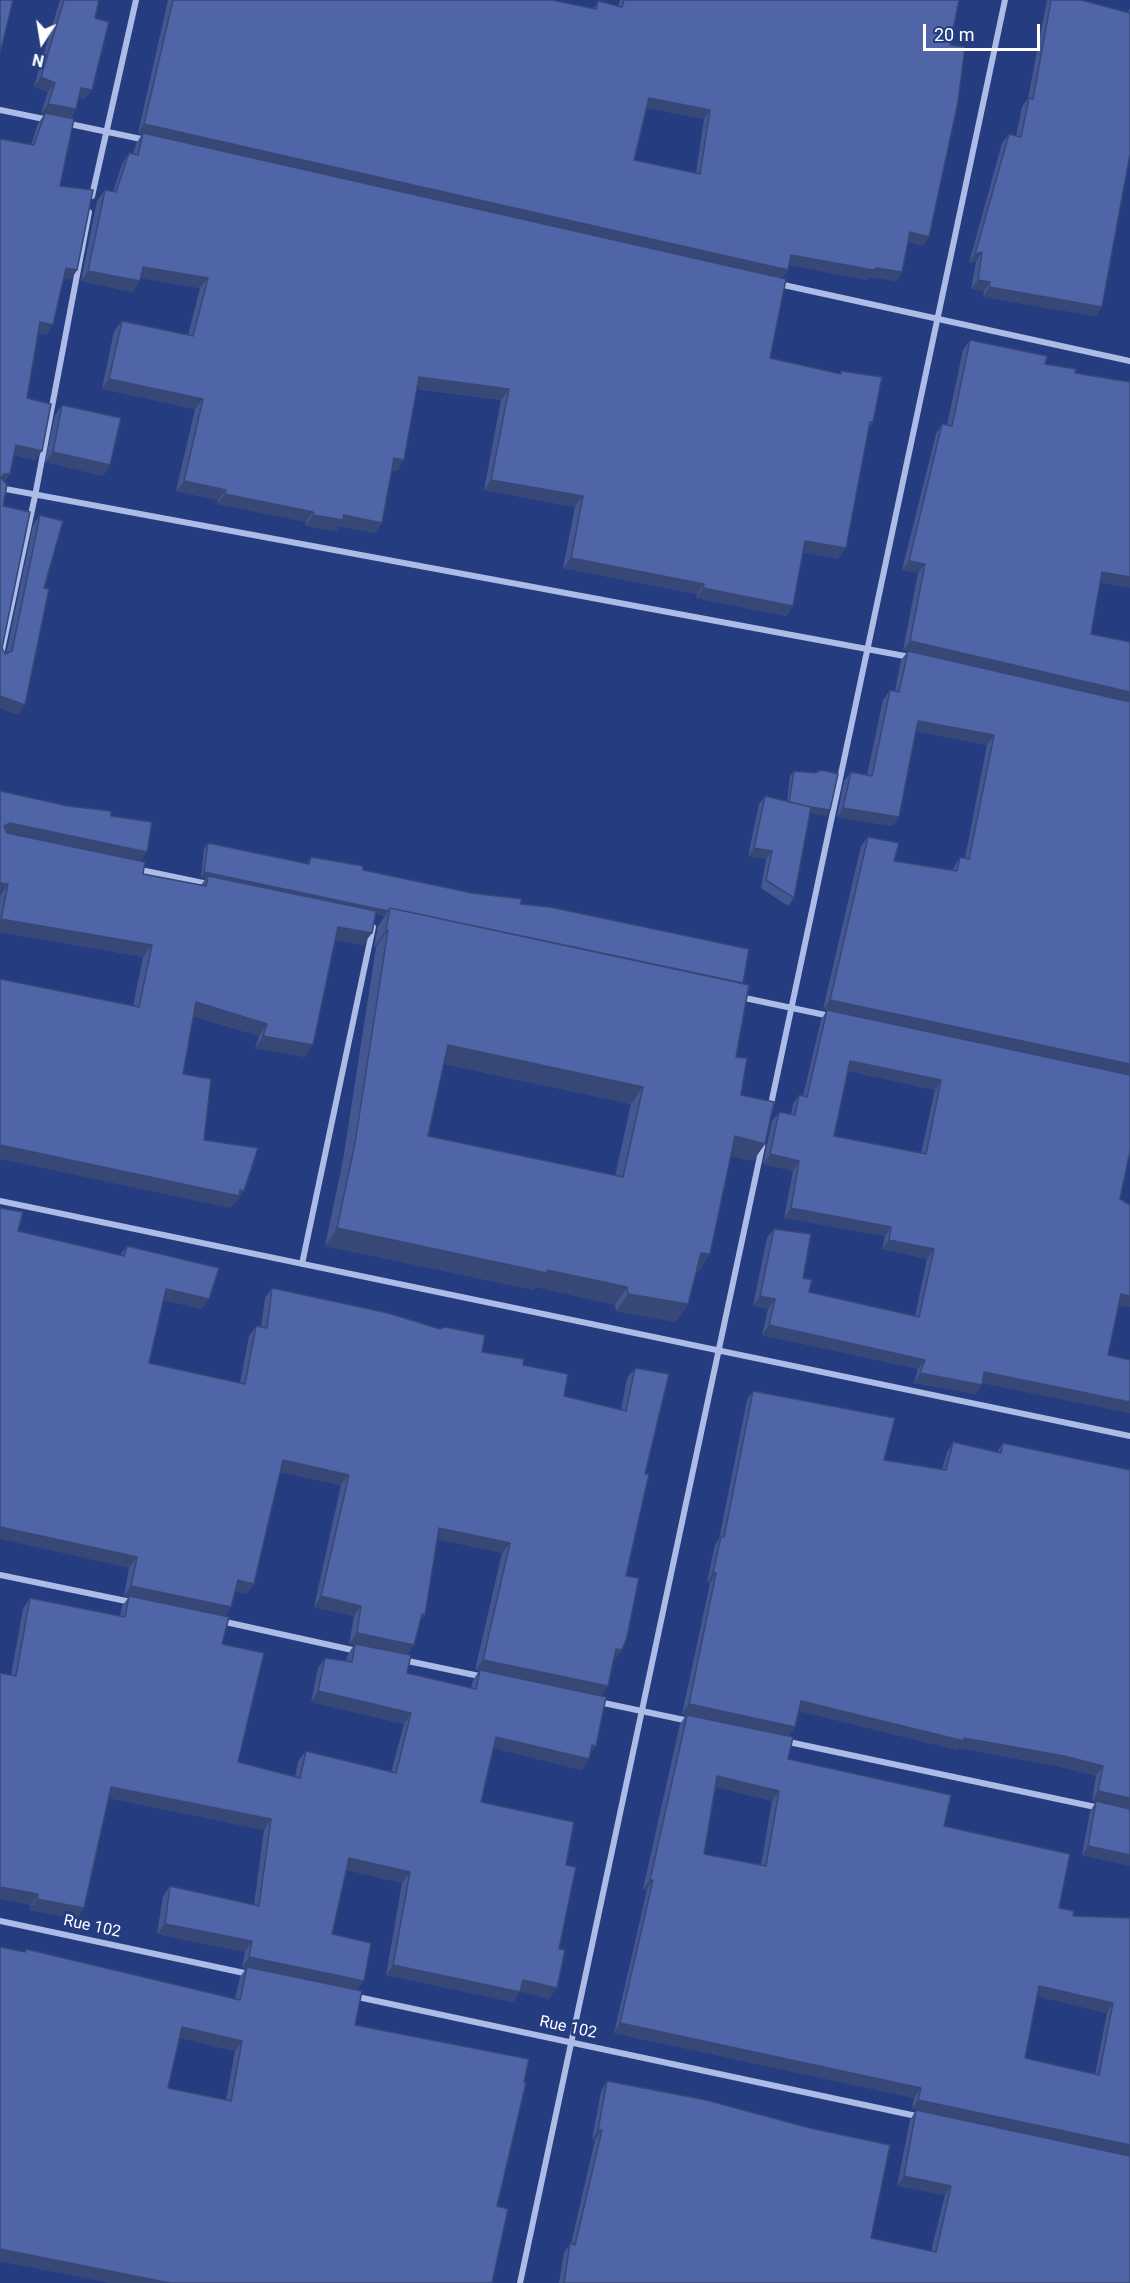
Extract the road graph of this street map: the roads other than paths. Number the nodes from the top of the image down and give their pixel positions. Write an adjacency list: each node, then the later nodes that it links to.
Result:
1 (135, 0): 4 (street)
2 (1005, 0): 7 (street)
3 (0, 110): 4 (street)
4 (104, 131): 5 (street); 10 (street)
5 (151, 141)
6 (775, 283): 7 (street)
7 (937, 320): 8 (street); 11 (street)
8 (1130, 361)
9 (0, 488): 10 (street)
10 (35, 496): 11 (street); 13 (street)
11 (867, 647): 12 (street); 18 (street)
12 (913, 658)
13 (0, 659)
14 (129, 868): 15 (street)
15 (210, 885)
16 (374, 920): 23 (street)
17 (733, 996): 18 (street)
18 (791, 1008): 19 (street); 20 (street)
19 (838, 1018)
20 (767, 1122)
21 (764, 1133): 24 (street)
22 (0, 1201): 23 (street)
23 (302, 1264): 24 (street)
24 (718, 1350): 25 (street); 33 (street)
25 (1130, 1436)
26 (0, 1575): 27 (street)
27 (140, 1604)
28 (210, 1619): 29 (street)
29 (362, 1651)
30 (397, 1659): 31 (street)
31 (490, 1679)
32 (595, 1701): 33 (street)
33 (642, 1711): 34 (street); 40 (street)
34 (700, 1723)
35 (781, 1740): 36 (street)
36 (1107, 1809)
37 (0, 1921): 38 (street, Rue 102)
38 (256, 1976)
39 (350, 1995): 40 (street, Rue 102)
40 (571, 2042): 41 (street, Rue 102); 42 (street)
41 (932, 2119)
42 (520, 2283)

